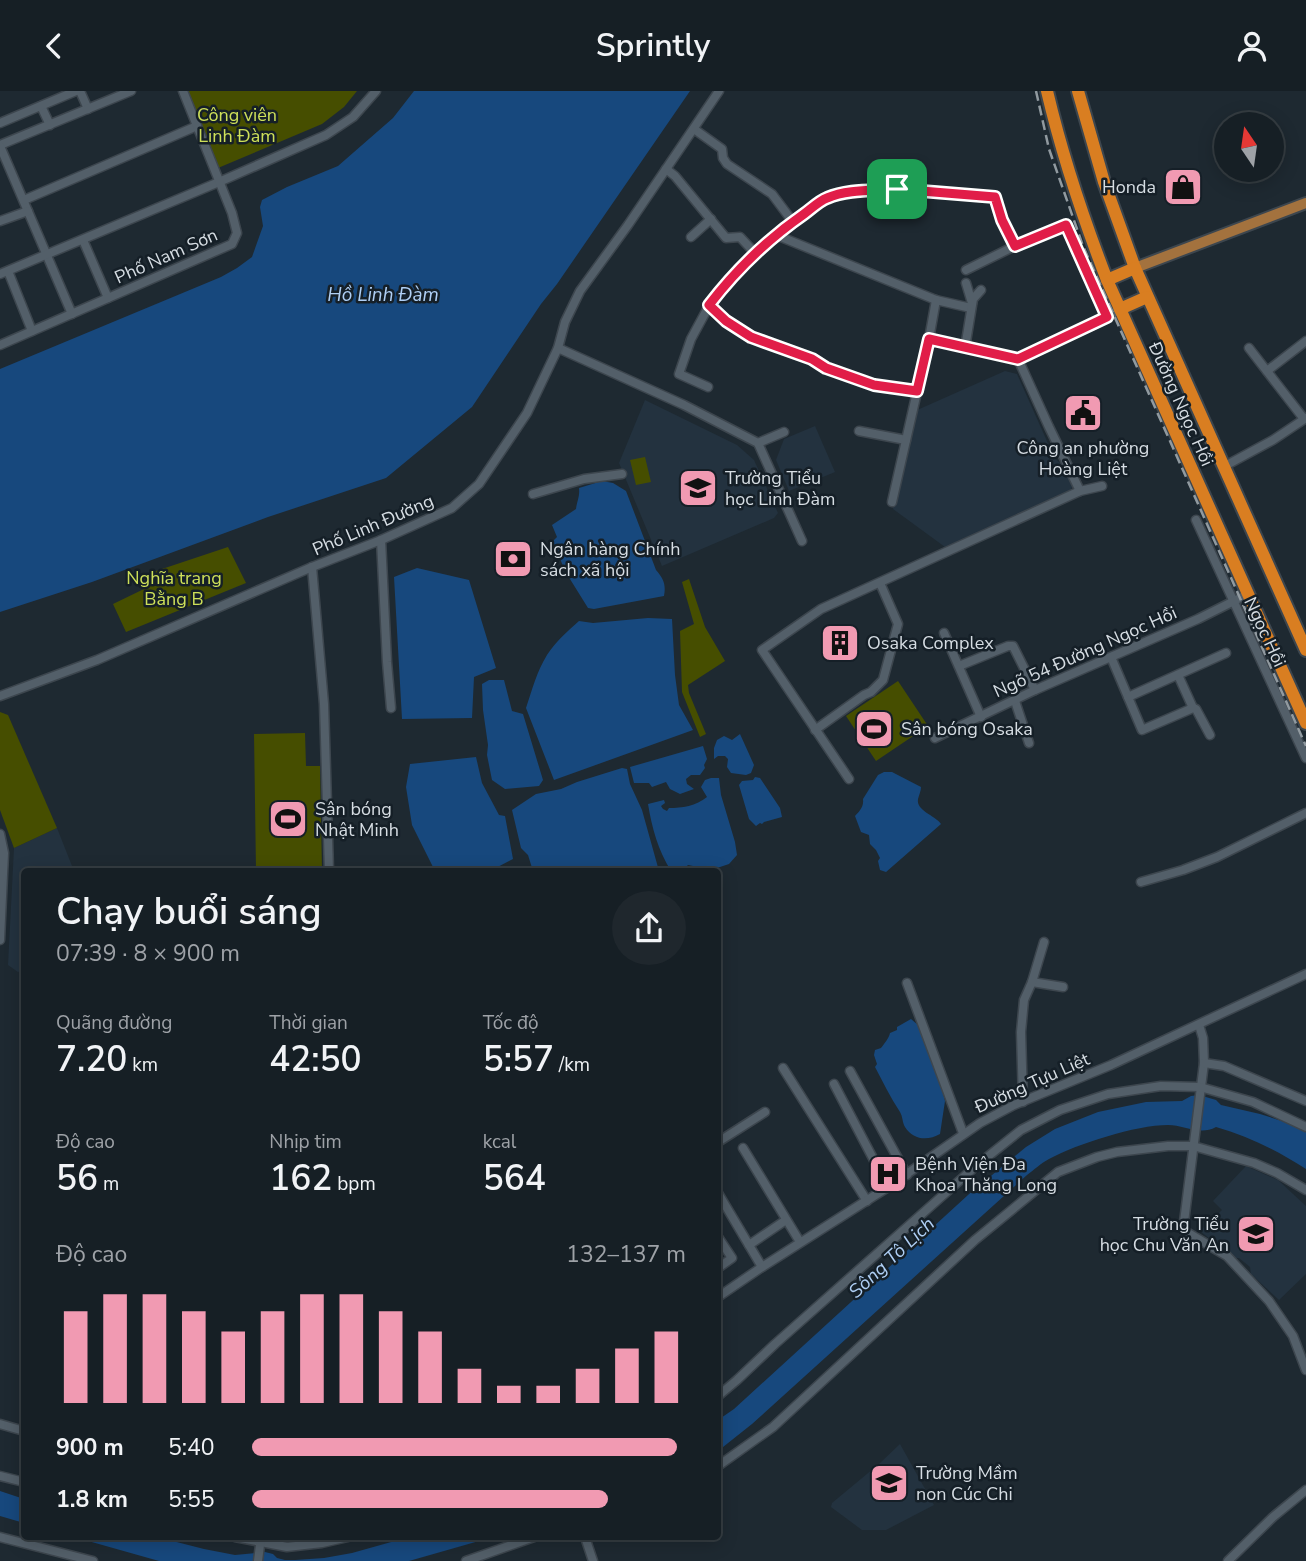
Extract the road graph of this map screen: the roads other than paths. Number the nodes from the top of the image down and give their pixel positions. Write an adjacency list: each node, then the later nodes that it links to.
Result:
1 (78, 91): 8 (street); 9 (street)
2 (183, 91): 12 (street, Phố Nam Sơn)
3 (376, 91): 16 (street)
4 (719, 91): 13 (street, Phố Linh Đường)
5 (1047, 91): 32 (highway, Đường Ngọc Hồi)
6 (1078, 91): 29 (highway, Đường Ngọc Hồi)
7 (125, 92): 9 (street)
8 (41, 106): 10 (street); 11 (street)
9 (88, 109): 11 (street)
10 (0, 123)
11 (50, 125): 14 (street)
12 (197, 127): 16 (street, Phố Nam Sơn); 17 (street)
13 (694, 129): 15 (street, Phố Linh Đường); 22 (street)
14 (0, 146): 17 (street)
15 (666, 169): 20 (street); 47 (street, Phố Linh Đường)
16 (219, 182): 25 (street); 36 (street, Phố Nam Sơn)
17 (24, 200): 19 (street)
18 (1306, 203): 29 (main road)
19 (28, 211): 21 (street); 28 (street)
20 (711, 219): 24 (street); 27 (street)
21 (0, 221)
22 (793, 222): 23 (street); 26 (street)
23 (776, 235): 27 (street); 37 (street)
24 (691, 237)
25 (83, 240): 28 (street); 36 (street)
26 (1015, 246): 30 (street); 42 (street)
27 (755, 253): 39 (street)
28 (47, 254): 31 (street); 41 (street)
29 (1135, 268): 32 (highway); 35 (highway, Đường Ngọc Hồi)
30 (966, 270)
31 (4, 273): 43 (street)
32 (1107, 280): 40 (highway, Đường Ngọc Hồi)
33 (966, 283): 38 (street)
34 (981, 290): 38 (street)
35 (1147, 297): 40 (highway); 59 (highway, Đường Ngọc Hồi)
36 (108, 298): 41 (street, Phố Nam Sơn)
37 (936, 300): 38 (street); 44 (street)
38 (972, 303): 48 (street)
39 (709, 305): 52 (street); 53 (street)
40 (1120, 309): 42 (street); 70 (highway, Đường Ngọc Hồi)
41 (72, 314): 43 (street, Phố Nam Sơn)
42 (1107, 317): 50 (street)
43 (32, 331): 46 (street, Phố Nam Sơn)
44 (929, 337): 48 (street); 53 (street)
45 (1306, 341): 51 (street)
46 (0, 345)
47 (558, 348): 58 (street); 66 (street, Phố Linh Đường)
48 (965, 348): 50 (street)
49 (1249, 348): 51 (street)
50 (1018, 359): 62 (street)
51 (1267, 371): 54 (street)
52 (708, 387)
53 (917, 391): 57 (street)
54 (1305, 418): 59 (street)
55 (859, 431): 57 (street)
56 (784, 432): 58 (street)
57 (906, 440): 64 (street)
58 (758, 443): 67 (street)
59 (1223, 467): 73 (highway, Đường Ngọc Hồi)
60 (622, 474): 63 (street)
61 (1102, 486): 62 (street)
62 (1080, 491): 69 (street)
63 (533, 495)
64 (892, 502)
65 (1196, 520): 71 (street, Ngọc Hồi)
66 (381, 540): 68 (street, Phố Linh Đường); 83 (street)
67 (802, 541)
68 (312, 567): 79 (street, Phố Linh Đường); 95 (street)
69 (880, 583): 87 (street); 87 (street)
70 (1248, 594): 71 (street, Ngõ 54 Đường Ngọc Hồi); 81 (highway, Đường Ngọc Hồi)
71 (1234, 602): 75 (street, Ngõ 54 Đường Ngọc Hồi); 91 (street, Ngọc Hồi)
72 (944, 633): 76 (street)
73 (1306, 650)
74 (1226, 653): 77 (street)
75 (1111, 657): 78 (street, Ngõ 54 Đường Ngọc Hồi); 80 (street)
76 (959, 666): 78 (street); 85 (street)
77 (1178, 675): 80 (street); 84 (street)
78 (1035, 690): 82 (street, Ngõ 54 Đường Ngọc Hồi)
79 (0, 697)
80 (1128, 697): 84 (street)
81 (1301, 697): 86 (highway, Đường Ngọc Hồi)
82 (1014, 701): 85 (street, Ngõ 54 Đường Ngọc Hồi); 90 (street)
83 (391, 708)
84 (1193, 708): 88 (street)
85 (981, 717): 89 (street, Ngõ 54 Đường Ngọc Hồi)
86 (1306, 723)
87 (815, 730): 92 (street)
88 (1210, 735)
89 (935, 738)
90 (1029, 743)
91 (1306, 758)
92 (849, 779)
93 (1306, 813): 96 (street)
94 (0, 834): 97 (street)
95 (329, 868)
96 (1141, 882)
97 (0, 940)
98 (1044, 942): 100 (street)
99 (1305, 978): 103 (street, Đường Tựu Liệt)
100 (1032, 982): 102 (street); 110 (street)
101 (907, 983): 113 (street)
102 (1063, 987)
103 (1199, 1025): 104 (street); 110 (street, Đường Tựu Liệt)
104 (1204, 1063): 108 (street); 109 (street)
105 (783, 1068): 121 (street)
106 (850, 1071): 117 (street)
107 (834, 1084): 118 (street)
108 (1200, 1090): 112 (street); 115 (street); 130 (street)
109 (1306, 1101)
110 (1023, 1102): 113 (street, Đường Tựu Liệt)
111 (765, 1112): 114 (street)
112 (1306, 1127)
113 (963, 1133): 117 (street, Đường Tựu Liệt)
114 (721, 1140)
115 (1194, 1142): 119 (street); 129 (street); 133 (street)
116 (743, 1147): 122 (street)
117 (907, 1175): 118 (street, Đường Tựu Liệt)
118 (888, 1187): 121 (street, Đường Tựu Liệt)
119 (1306, 1190)
120 (721, 1197): 125 (street)
121 (867, 1201): 124 (street, Đường Tựu Liệt)
122 (786, 1220): 124 (street); 125 (street)
123 (721, 1242): 126 (street)
124 (800, 1242): 127 (street, Đường Tựu Liệt)
125 (749, 1245): 127 (street)
126 (721, 1266)
127 (762, 1267): 128 (street, Đường Tựu Liệt)
128 (721, 1295)
129 (1306, 1370)
130 (721, 1393)
131 (0, 1424): 132 (street)
132 (21, 1430)
133 (721, 1464)
134 (0, 1476): 135 (street)
135 (21, 1481)
136 (1306, 1490): 146 (street)
137 (0, 1537): 143 (street)
138 (242, 1540): 142 (street)
139 (335, 1540): 142 (street)
140 (526, 1540): 144 (street)
141 (586, 1540): 145 (street)
142 (259, 1548)
143 (93, 1561)
144 (466, 1561)
145 (593, 1561)
146 (1228, 1561)

